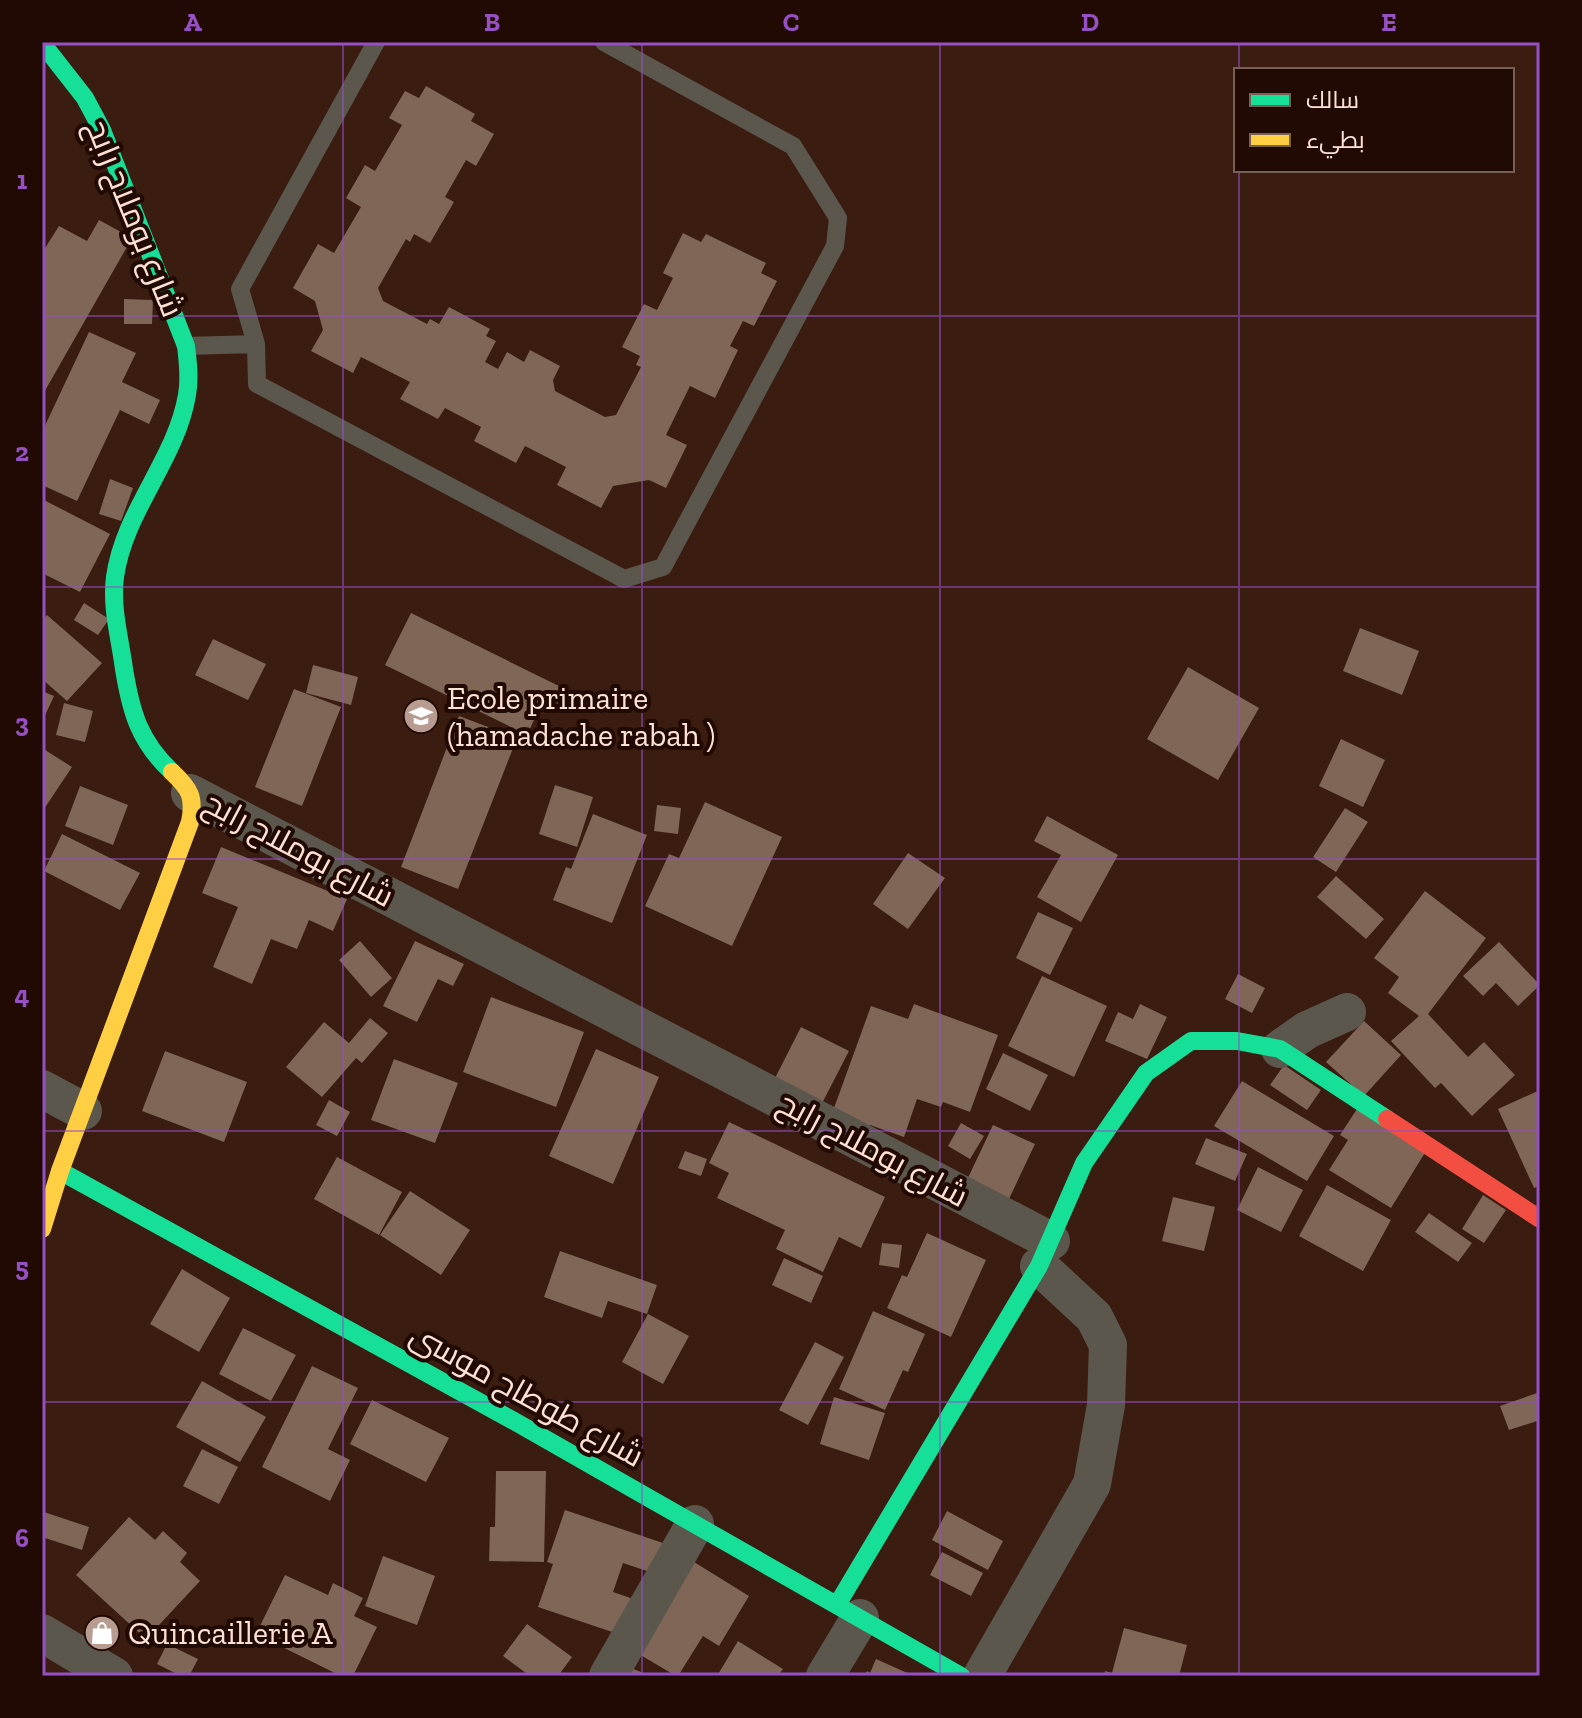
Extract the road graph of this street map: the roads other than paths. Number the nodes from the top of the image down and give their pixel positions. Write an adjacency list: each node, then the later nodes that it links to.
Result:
1 (376, 42): 4 (lane)
2 (604, 42): 4 (lane)
3 (42, 43): 5 (street, شارع بوملاح رابح)
4 (256, 344): 5 (lane)
5 (186, 346): 6 (street, شارع بوملاح رابح)
6 (190, 793): 10 (street); 14 (street, شارع بوملاح رابح)
7 (1347, 1012): 8 (street)
8 (1280, 1049): 12 (street); 14 (street)
9 (42, 1089): 10 (street)
10 (83, 1111): 11 (street)
11 (60, 1171): 13 (street); 15 (street, شارع طوطاح موسى)
12 (1540, 1219)
13 (42, 1229)
14 (1045, 1254): 16 (street); 22 (street, شارع بوملاح رابح)
15 (695, 1524): 16 (street, شارع طوطاح موسى); 19 (street)
16 (848, 1612): 20 (street); 21 (street, شارع طوطاح موسى)
17 (42, 1633): 18 (street)
18 (114, 1676)
19 (608, 1676)
20 (825, 1676)
21 (961, 1676)
22 (982, 1676)

